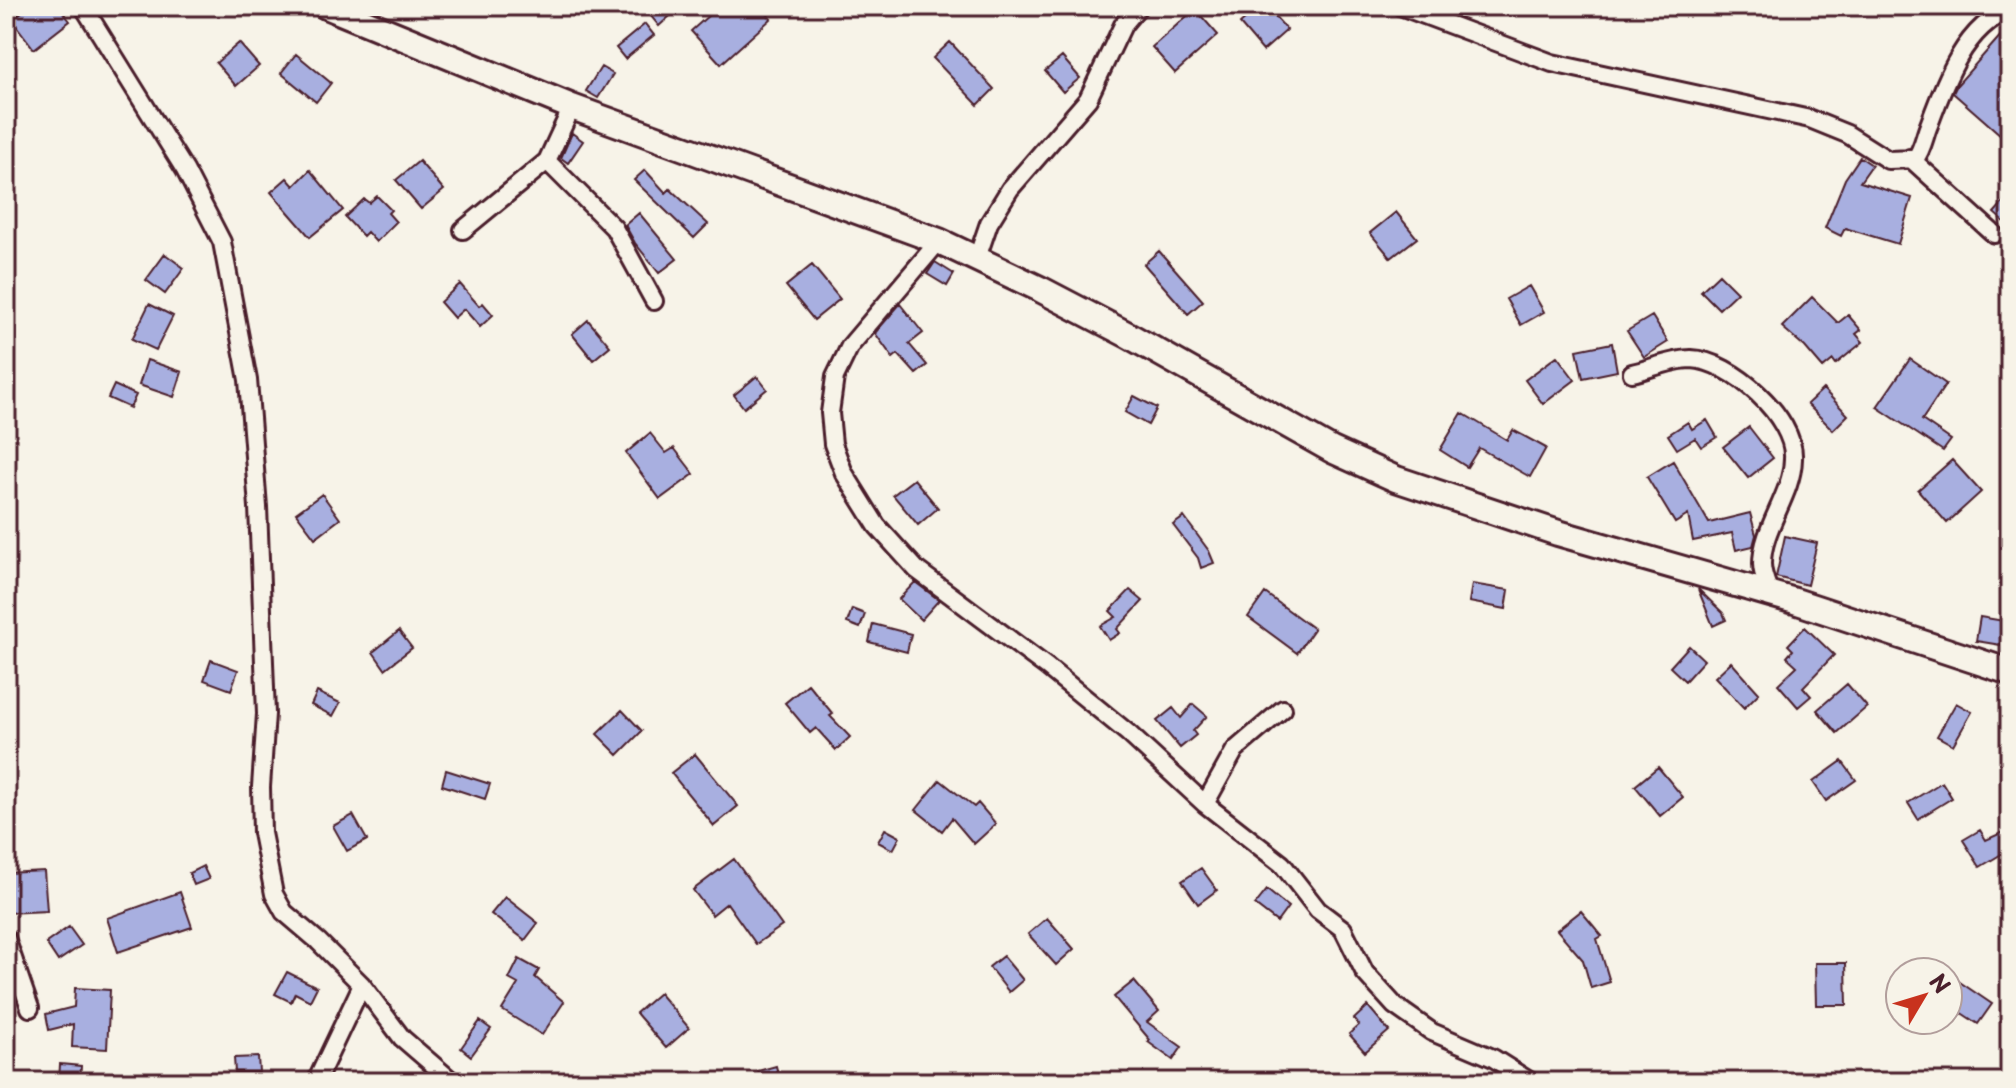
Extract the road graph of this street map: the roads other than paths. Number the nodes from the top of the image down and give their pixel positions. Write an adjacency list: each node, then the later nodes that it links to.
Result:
1 (83, 6): 20 (street)
2 (326, 6): 6 (main road)
3 (1139, 6): 12 (street)
4 (1400, 6): 7 (street)
5 (2010, 10): 7 (street)
6 (572, 107): 8 (street); 11 (main road)
7 (1910, 158): 10 (street)
8 (547, 161): 9 (street); 13 (street)
9 (463, 230)
10 (1994, 234)
11 (939, 241): 12 (main road); 18 (street)
12 (976, 261): 15 (main road)
13 (654, 301)
14 (1632, 373): 15 (street)
15 (1770, 593): 16 (main road)
16 (2010, 672)
17 (1283, 709): 18 (street)
18 (1205, 804): 24 (street)
19 (6, 938): 21 (street)
20 (362, 985): 22 (street); 23 (street)
21 (30, 1008)
22 (316, 1082)
23 (453, 1082)
24 (1531, 1082)

